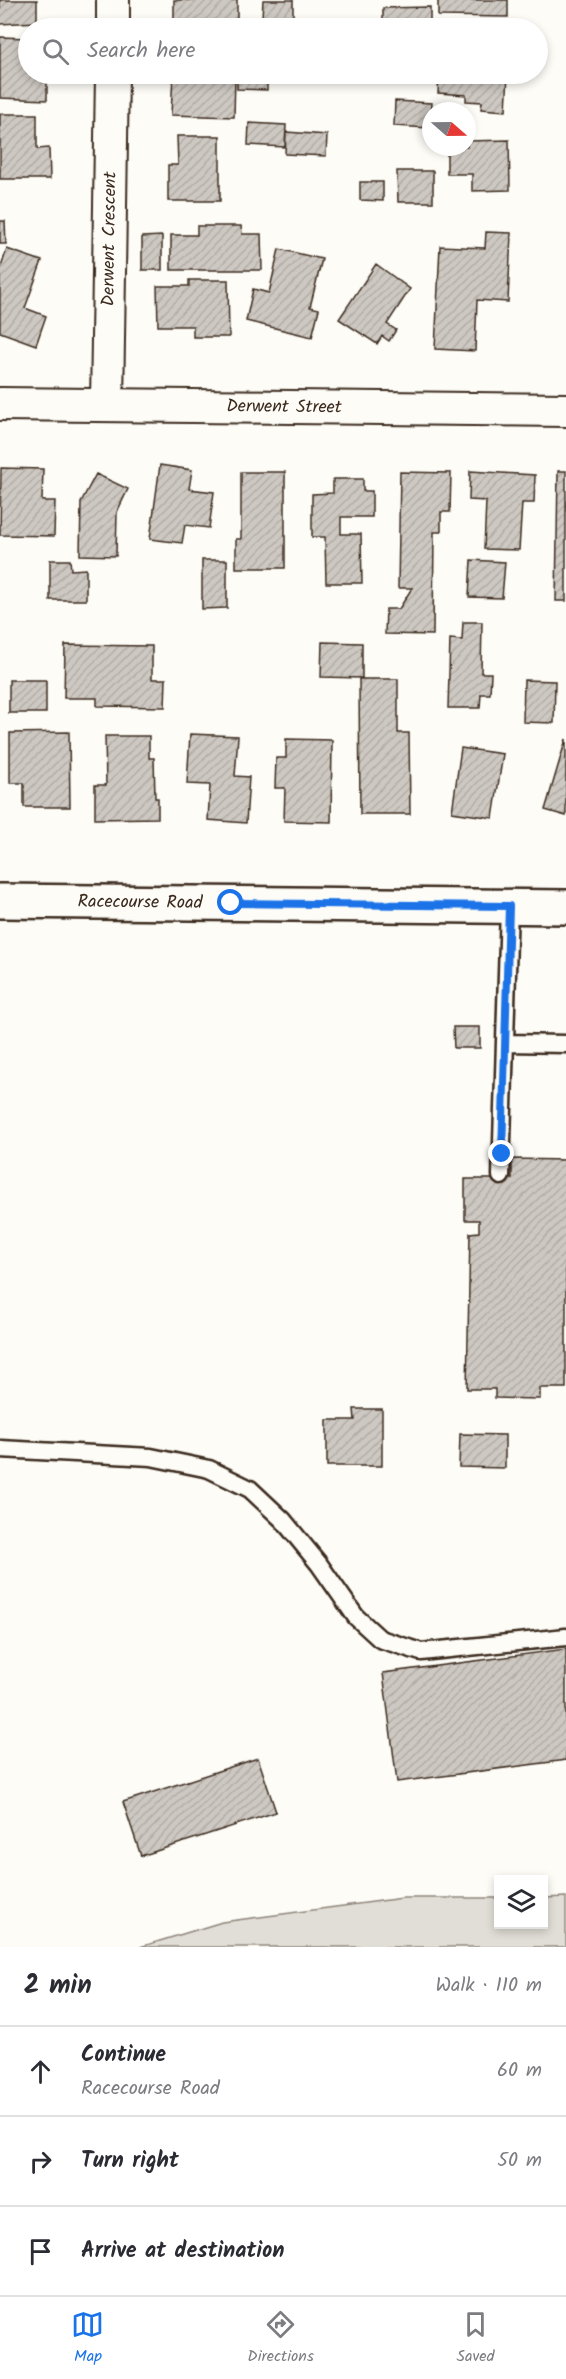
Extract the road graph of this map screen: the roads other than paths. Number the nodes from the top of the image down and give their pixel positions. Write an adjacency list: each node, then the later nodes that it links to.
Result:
1 (113, 0): 2 (street)
2 (113, 18)
3 (112, 84): 5 (street, Derwent Crescent)
4 (0, 404): 5 (street, Derwent Street)
5 (107, 405): 6 (street, Derwent Street)
6 (566, 410)
7 (0, 901): 8 (street, Racecourse Road)
8 (509, 906): 9 (street, Racecourse Road); 10 (lane)
9 (566, 907)
10 (506, 1043): 11 (lane); 12 (lane)
11 (566, 1044)
12 (501, 1176)
13 (0, 1449): 14 (lane)
14 (566, 1637)

